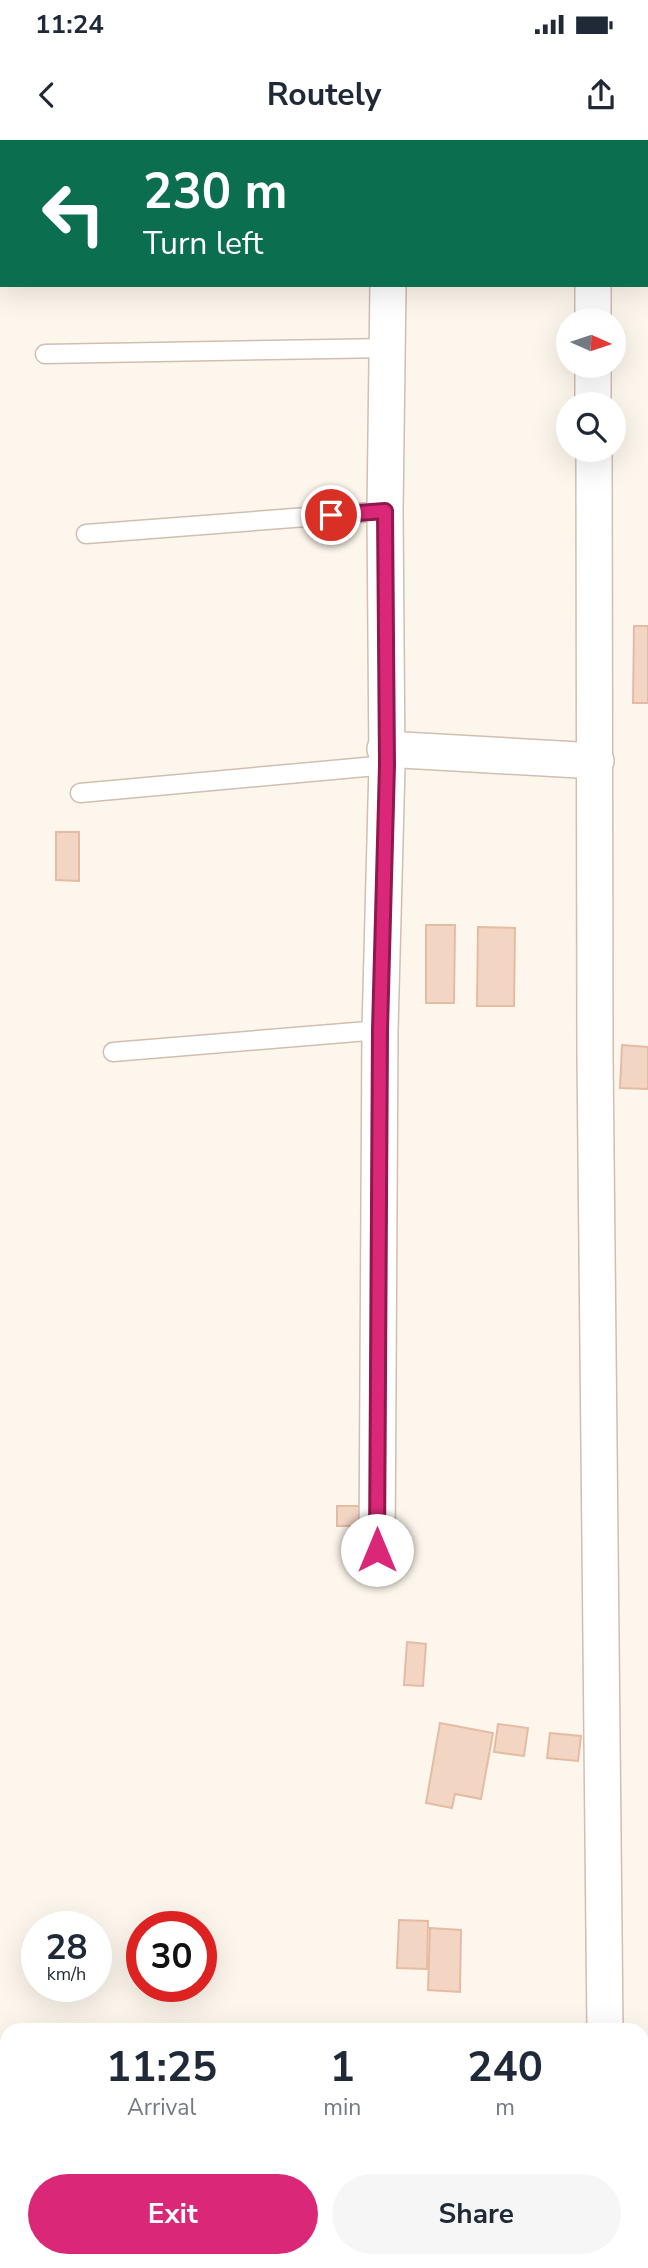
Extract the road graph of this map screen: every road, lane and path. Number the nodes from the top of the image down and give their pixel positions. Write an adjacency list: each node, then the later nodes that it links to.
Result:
1 (388, 287): 4 (street)
2 (593, 287): 3 (street)
3 (593, 308)
4 (389, 348): 5 (lane); 7 (street)
5 (45, 354)
6 (594, 462): 10 (street)
7 (385, 511): 8 (lane); 9 (street)
8 (86, 534)
9 (386, 757): 10 (street); 11 (lane); 12 (street)
10 (596, 761): 15 (street)
11 (80, 793)
12 (380, 1030): 13 (lane); 14 (street)
13 (113, 1052)
14 (377, 1550)
15 (604, 2023)

